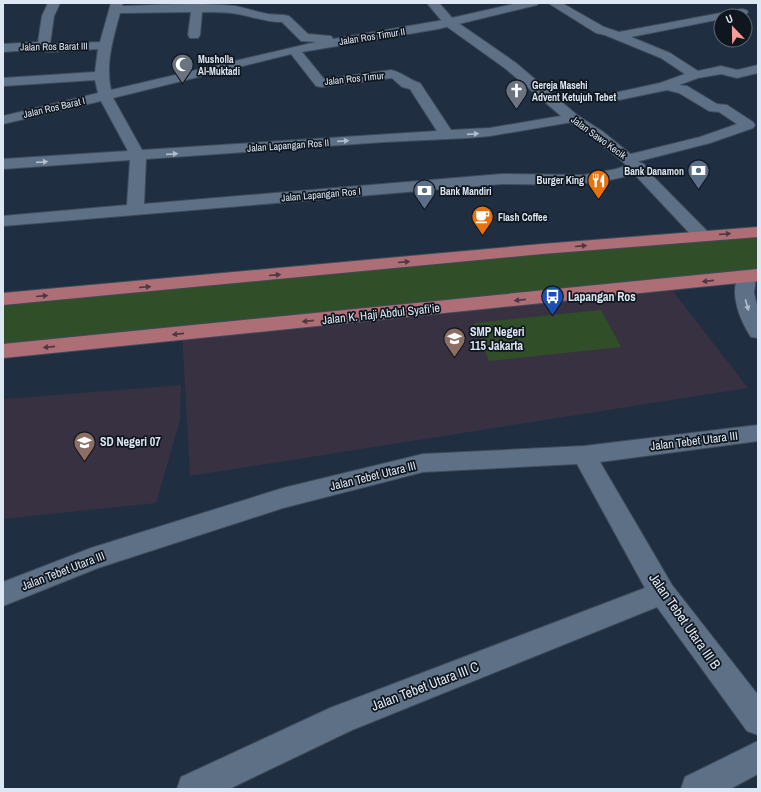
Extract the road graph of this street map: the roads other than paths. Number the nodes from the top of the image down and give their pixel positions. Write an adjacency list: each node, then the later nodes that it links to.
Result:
1 (54, 3): 12 (street)
2 (433, 3): 8 (street, Jalan Sawo Kecik)
3 (534, 3): 8 (street, Jalan Ros Timur II)
4 (554, 3): 10 (street)
5 (116, 6): 6 (street); 13 (street)
6 (198, 8): 9 (street); 11 (street)
7 (713, 18): 10 (street)
8 (450, 23): 11 (street, Jalan Ros Timur II); 23 (street, Jalan Sawo Kecik)
9 (194, 35)
10 (617, 36): 17 (street)
11 (333, 42): 15 (street, Jalan Ros Timur II)
12 (44, 45): 13 (street, Jalan Ros Barat III); 14 (street, Jalan Ros Barat III)
13 (105, 45): 18 (street)
14 (3, 48)
15 (294, 50): 21 (street, Jalan Ros Timur II); 26 (street, Jalan Ros Timur)
16 (758, 69): 17 (street)
17 (695, 75): 20 (street)
18 (101, 76): 19 (street); 21 (street)
19 (3, 82)
20 (667, 86): 22 (street); 25 (street)
21 (105, 95): 24 (street, Jalan Ros Barat I); 27 (street)
22 (619, 96)
23 (572, 118): 26 (street, Jalan Lapangan Ros II, one-way to 23); 28 (street, Jalan Sawo Kecik)
24 (3, 120)
25 (753, 125): 28 (street, Jalan Lapangan Ros I)
26 (446, 134): 27 (street, Jalan Lapangan Ros II, one-way to 26)
27 (138, 156): 29 (street, Jalan Lapangan Ros II, one-way to 27); 30 (street)
28 (633, 163): 30 (street, Jalan Lapangan Ros I); 33 (street, Jalan Sawo Kecik)
29 (3, 164)
30 (135, 209): 31 (street, Jalan Lapangan Ros I)
31 (3, 221)
32 (758, 232): 33 (main road, one-way to 32)
33 (702, 236): 35 (main road, one-way to 33)
34 (752, 276): 36 (street, one-way to 36); 37 (main road, Jalan K. Haji Abdul Syafi'ie, one-way to 37)
35 (3, 299)
36 (758, 332)
37 (3, 351)
38 (758, 433): 39 (street, Jalan Tebet Utara III)
39 (584, 455): 40 (street, Jalan Tebet Utara III B); 41 (street, Jalan Tebet Utara III)
40 (662, 593): 42 (street, Jalan Tebet Utara III B); 44 (street, Jalan Tebet Utara III C)
41 (3, 594)
42 (758, 720)
43 (758, 757): 45 (street)
44 (193, 789)
45 (697, 789)

